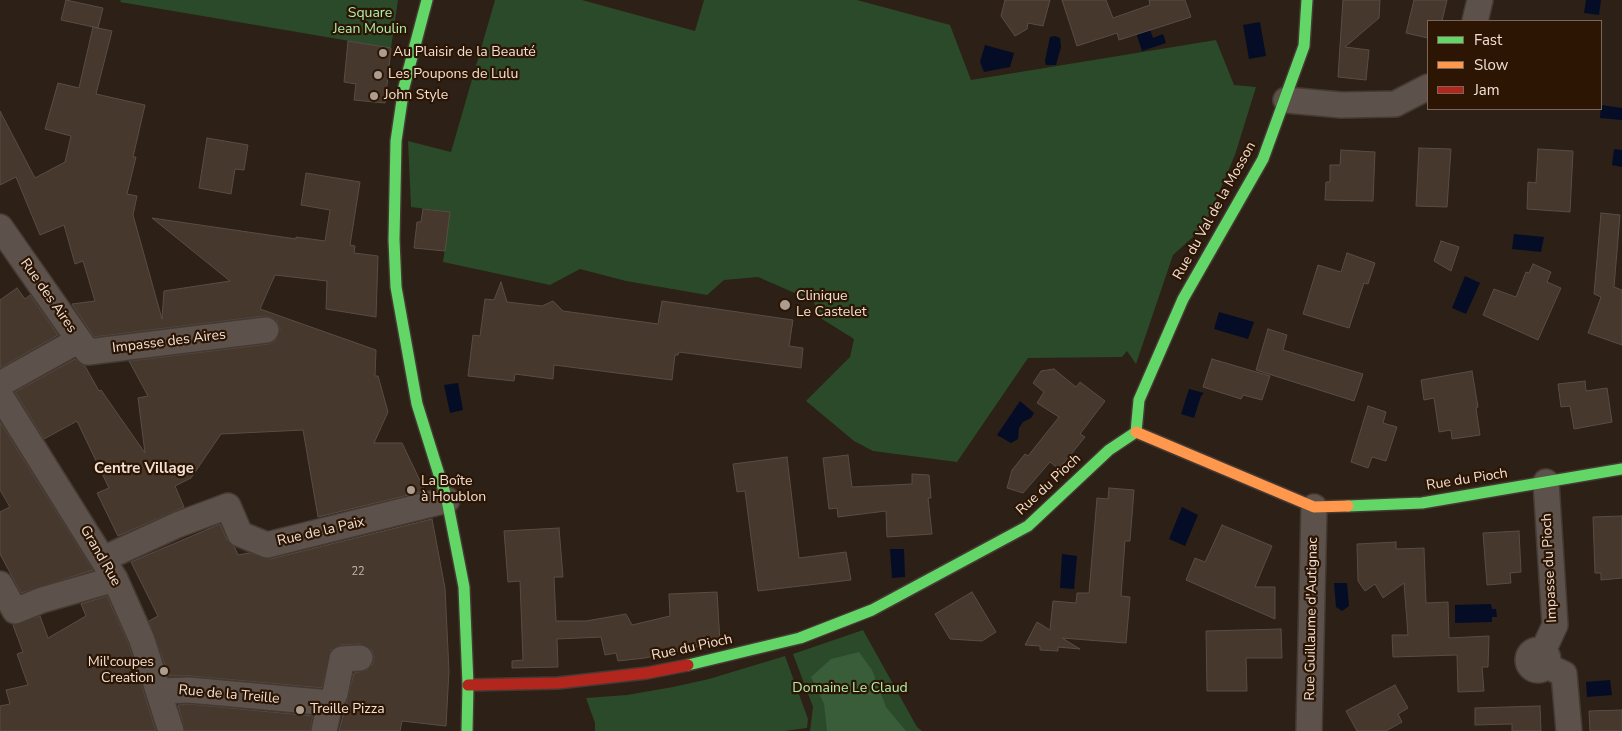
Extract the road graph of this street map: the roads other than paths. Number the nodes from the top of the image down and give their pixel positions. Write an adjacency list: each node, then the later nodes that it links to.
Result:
1 (427, 0): 15 (street)
2 (1307, 0): 6 (street, Rue du Val de la Mosson)
3 (1480, 0): 4 (street)
4 (1475, 20)
5 (1427, 88): 6 (street)
6 (1286, 100): 12 (street, Rue du Val de la Mosson)
7 (0, 227): 9 (street, Rue des Aires)
8 (266, 330): 9 (street, Impasse des Aires)
9 (79, 340): 10 (street, Rue des Aires)
10 (0, 384)
11 (0, 395): 17 (street, Grand Rue)
12 (1136, 432): 16 (street, Rue du Pioch); 20 (street, Rue du Pioch)
13 (1622, 469): 14 (street, Rue du Pioch)
14 (1546, 482): 16 (street, Rue du Pioch); 27 (street, Impasse du Pioch)
15 (447, 500): 17 (street, Rue de la Paix); 20 (street)
16 (1314, 507): 26 (street, Rue Guillaume d'Autignac)
17 (109, 569): 18 (street); 21 (street, Grand Rue)
18 (0, 584)
19 (360, 658): 22 (street)
20 (468, 685): 25 (street)
21 (159, 691): 22 (street, Rue de la Treille); 23 (street, Grand Rue)
22 (330, 703): 24 (street)
23 (171, 731)
24 (324, 731)
25 (466, 731)
26 (1309, 731)
27 (1569, 731)

